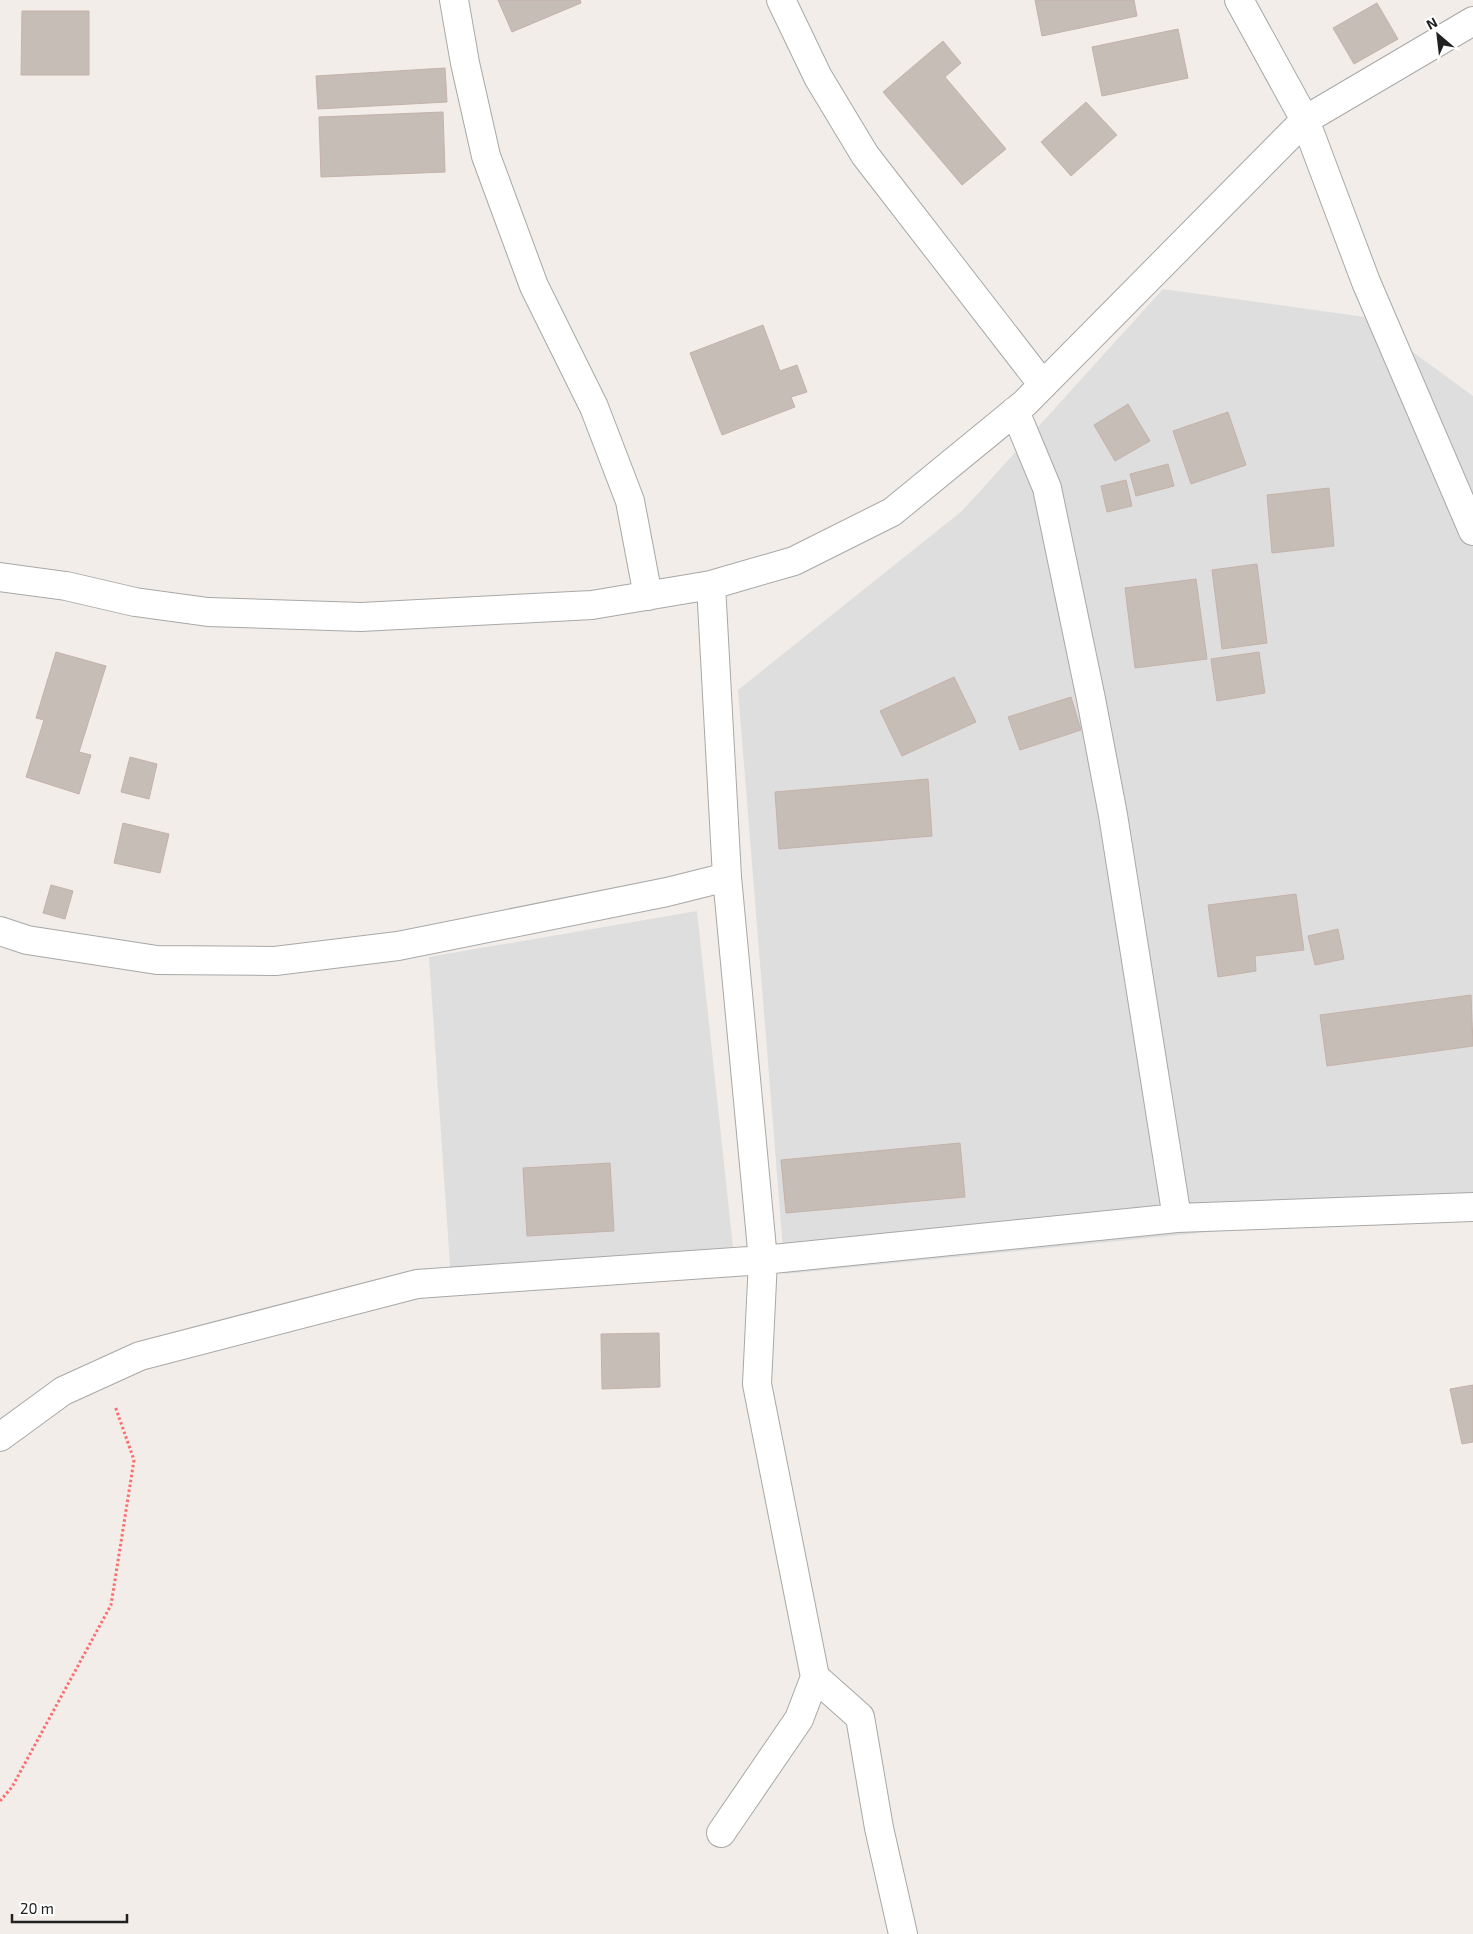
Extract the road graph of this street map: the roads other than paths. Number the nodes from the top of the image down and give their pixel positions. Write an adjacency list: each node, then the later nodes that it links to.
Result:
1 (454, 0): 11 (street)
2 (781, 0): 6 (street)
3 (1238, 0): 5 (street)
4 (1473, 21): 5 (street)
5 (1305, 120): 6 (street); 8 (street)
6 (1043, 385): 7 (street)
7 (1015, 411): 10 (street); 15 (street)
8 (1473, 531)
9 (0, 577): 11 (street)
10 (711, 585): 11 (street); 12 (street)
11 (648, 596)
12 (726, 877): 13 (street); 16 (street)
13 (0, 931)
14 (1473, 1207): 15 (street)
15 (1176, 1218): 16 (street)
16 (763, 1260): 17 (street); 18 (street)
17 (0, 1437)
18 (815, 1677): 19 (street); 20 (street)
19 (721, 1833)
20 (903, 1934)

